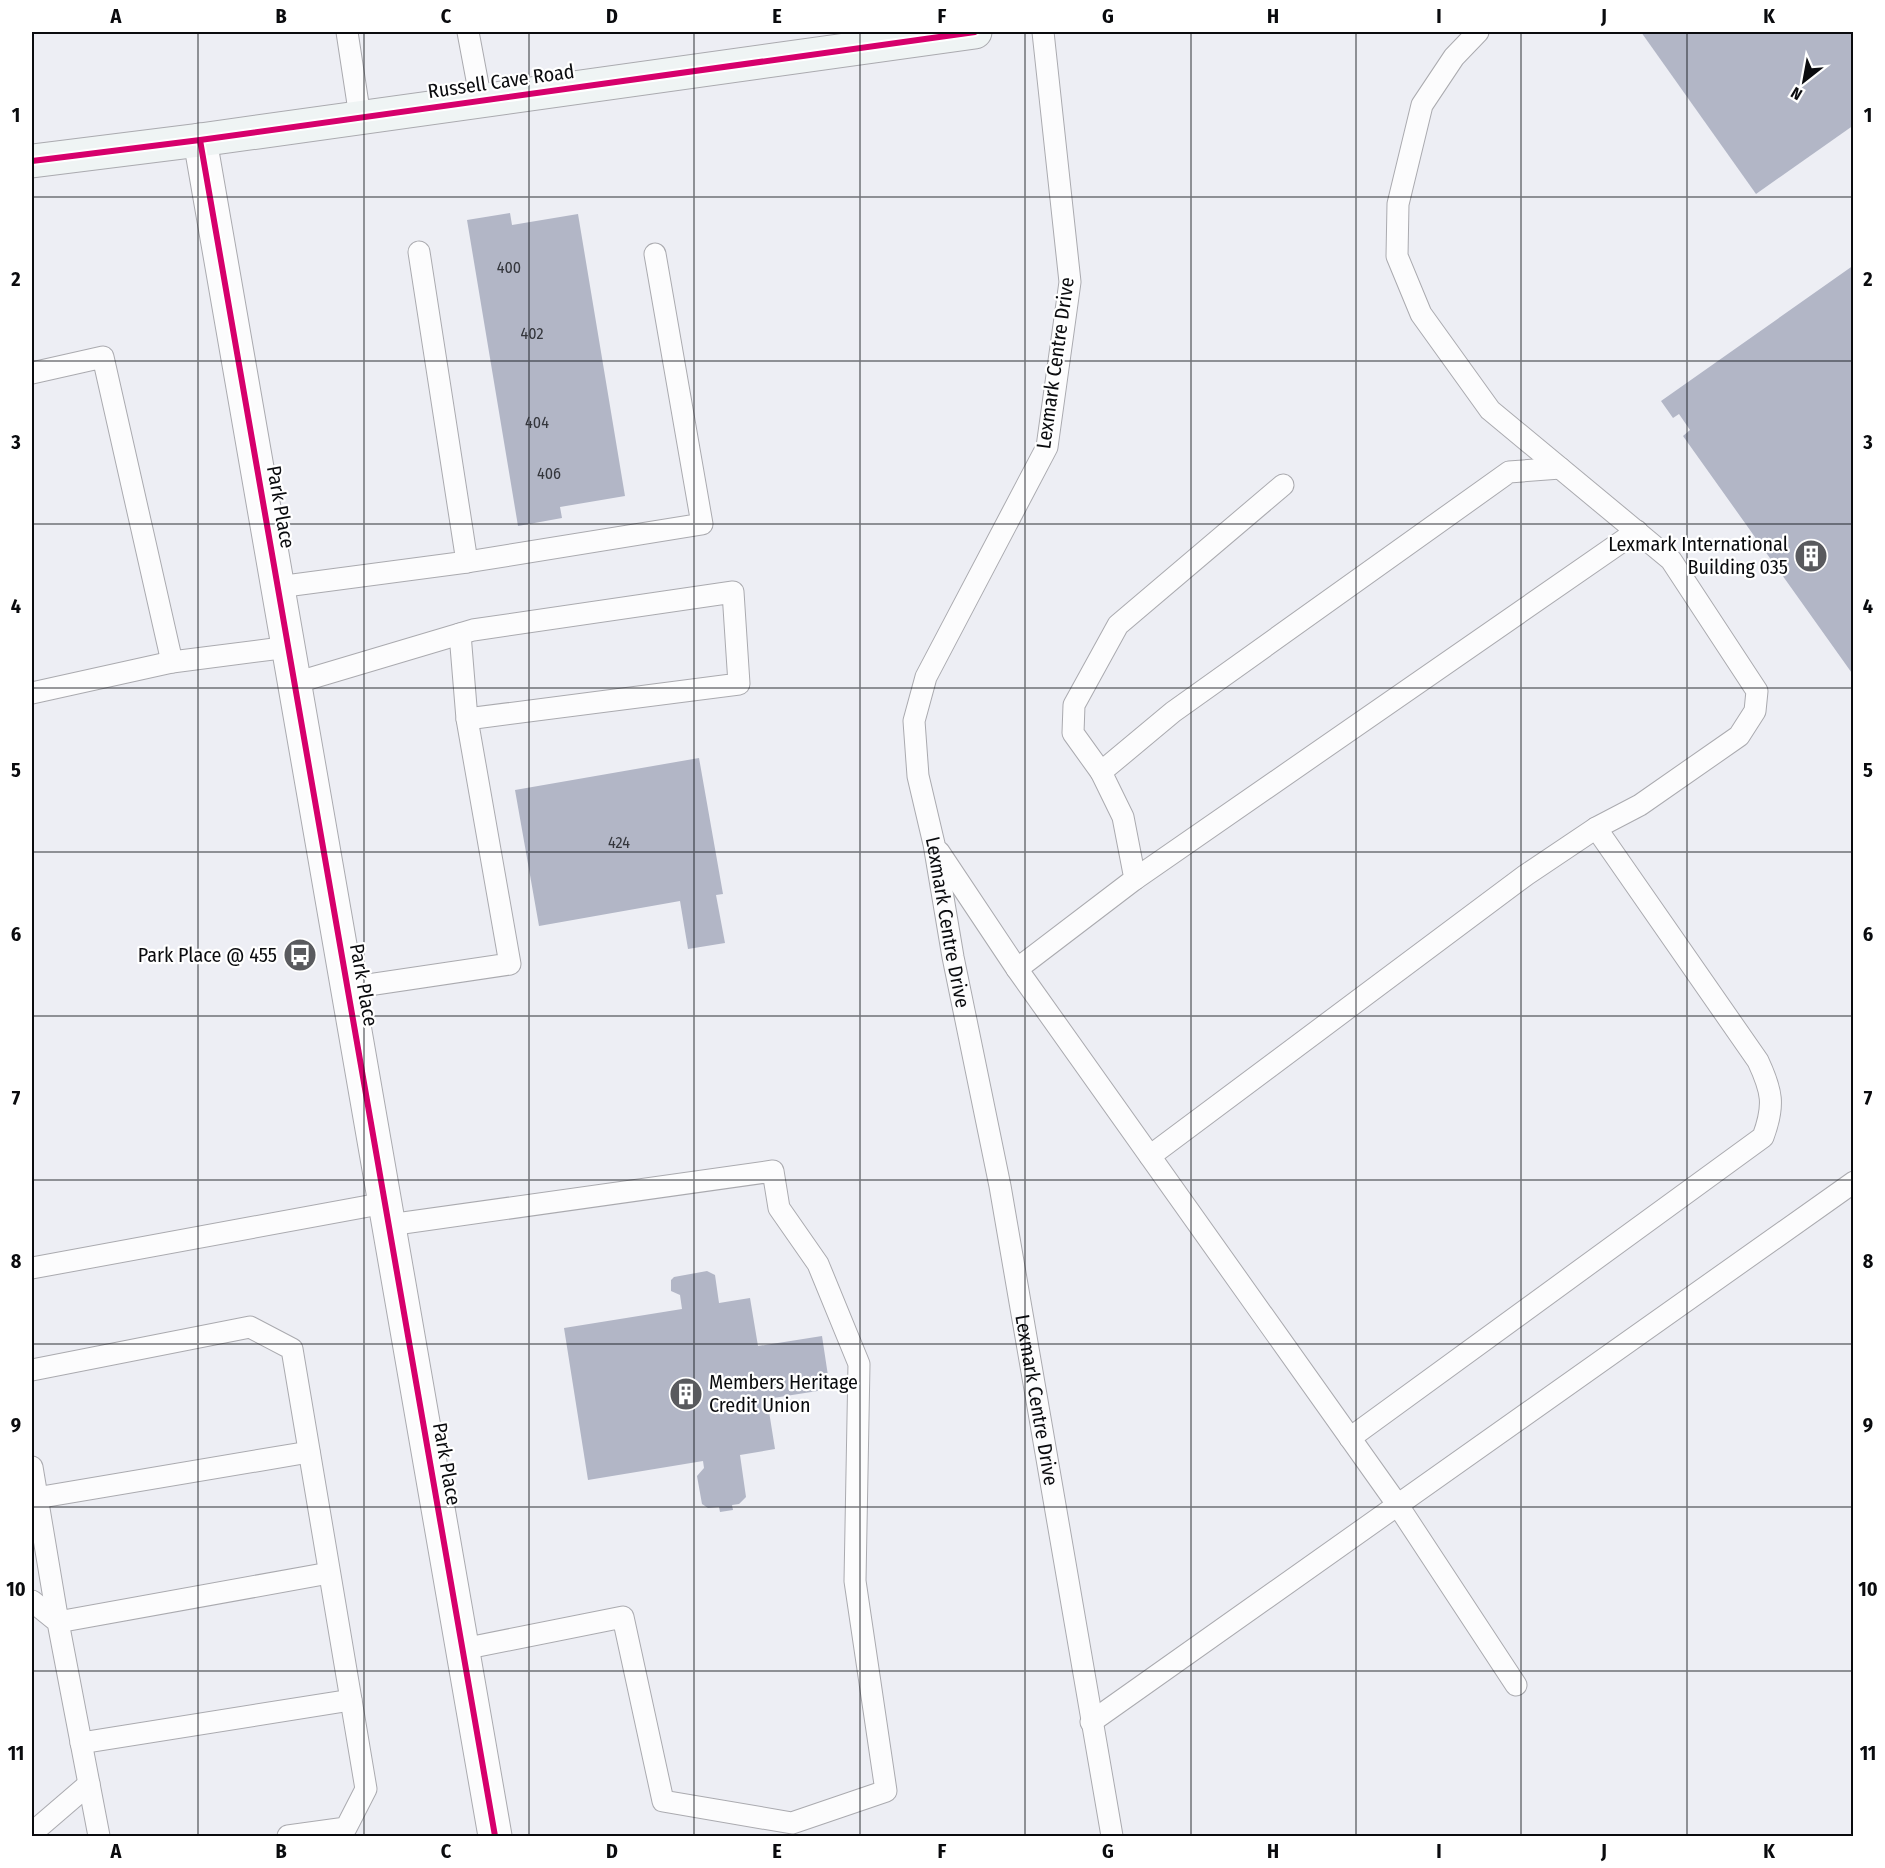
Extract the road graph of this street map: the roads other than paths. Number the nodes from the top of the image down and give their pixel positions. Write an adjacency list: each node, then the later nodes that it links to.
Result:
1 (347, 32): 7 (lane)
2 (468, 32): 6 (lane)
3 (975, 32): 6 (street, Russell Cave Road)
4 (1043, 32): 26 (lane, Lexmark Centre Drive)
5 (1478, 32): 13 (lane)
6 (481, 100): 7 (street, Russell Cave Road)
7 (360, 117): 8 (street, Russell Cave Road)
8 (200, 140): 9 (street, Russell Cave Road); 17 (street, Park Place)
9 (32, 161)
10 (419, 252): 16 (lane)
11 (655, 254): 16 (lane)
12 (32, 373): 20 (lane)
13 (1560, 468): 15 (lane); 24 (lane)
14 (1283, 485): 24 (lane)
15 (1636, 531): 25 (lane); 27 (lane)
16 (467, 562): 17 (lane)
17 (278, 587): 19 (street, Park Place)
18 (460, 634): 21 (lane); 23 (lane); 23 (lane)
19 (289, 647): 20 (lane); 21 (street, Park Place)
20 (172, 662): 22 (lane)
21 (295, 683): 29 (street, Park Place)
22 (32, 693)
23 (467, 719): 29 (lane)
24 (1101, 772): 27 (lane)
25 (1596, 828): 30 (lane); 35 (lane)
26 (934, 844): 28 (lane); 46 (lane, Lexmark Centre Drive)
27 (1135, 879): 28 (lane)
28 (1017, 969): 30 (lane)
29 (348, 988): 32 (street, Park Place)
30 (1150, 1156): 35 (lane)
31 (1854, 1182): 39 (lane)
32 (387, 1214): 33 (lane); 43 (street, Park Place); 43 (lane)
33 (32, 1269)
34 (32, 1370): 36 (lane)
35 (1350, 1438): 39 (lane)
36 (309, 1452): 38 (lane); 40 (lane)
37 (32, 1467): 38 (lane)
38 (36, 1498): 42 (lane)
39 (1397, 1504): 44 (lane); 46 (lane)
40 (329, 1573): 42 (lane); 45 (lane)
41 (32, 1601): 42 (lane)
42 (58, 1622): 47 (lane)
43 (463, 1649): 52 (street, Park Place)
44 (1516, 1684)
45 (351, 1700): 47 (lane); 51 (lane)
46 (1091, 1722): 53 (lane, Lexmark Centre Drive)
47 (81, 1743): 48 (lane)
48 (89, 1784): 49 (lane); 50 (lane)
49 (32, 1833)
50 (99, 1836)
51 (288, 1836)
52 (495, 1836)
53 (1112, 1836)

